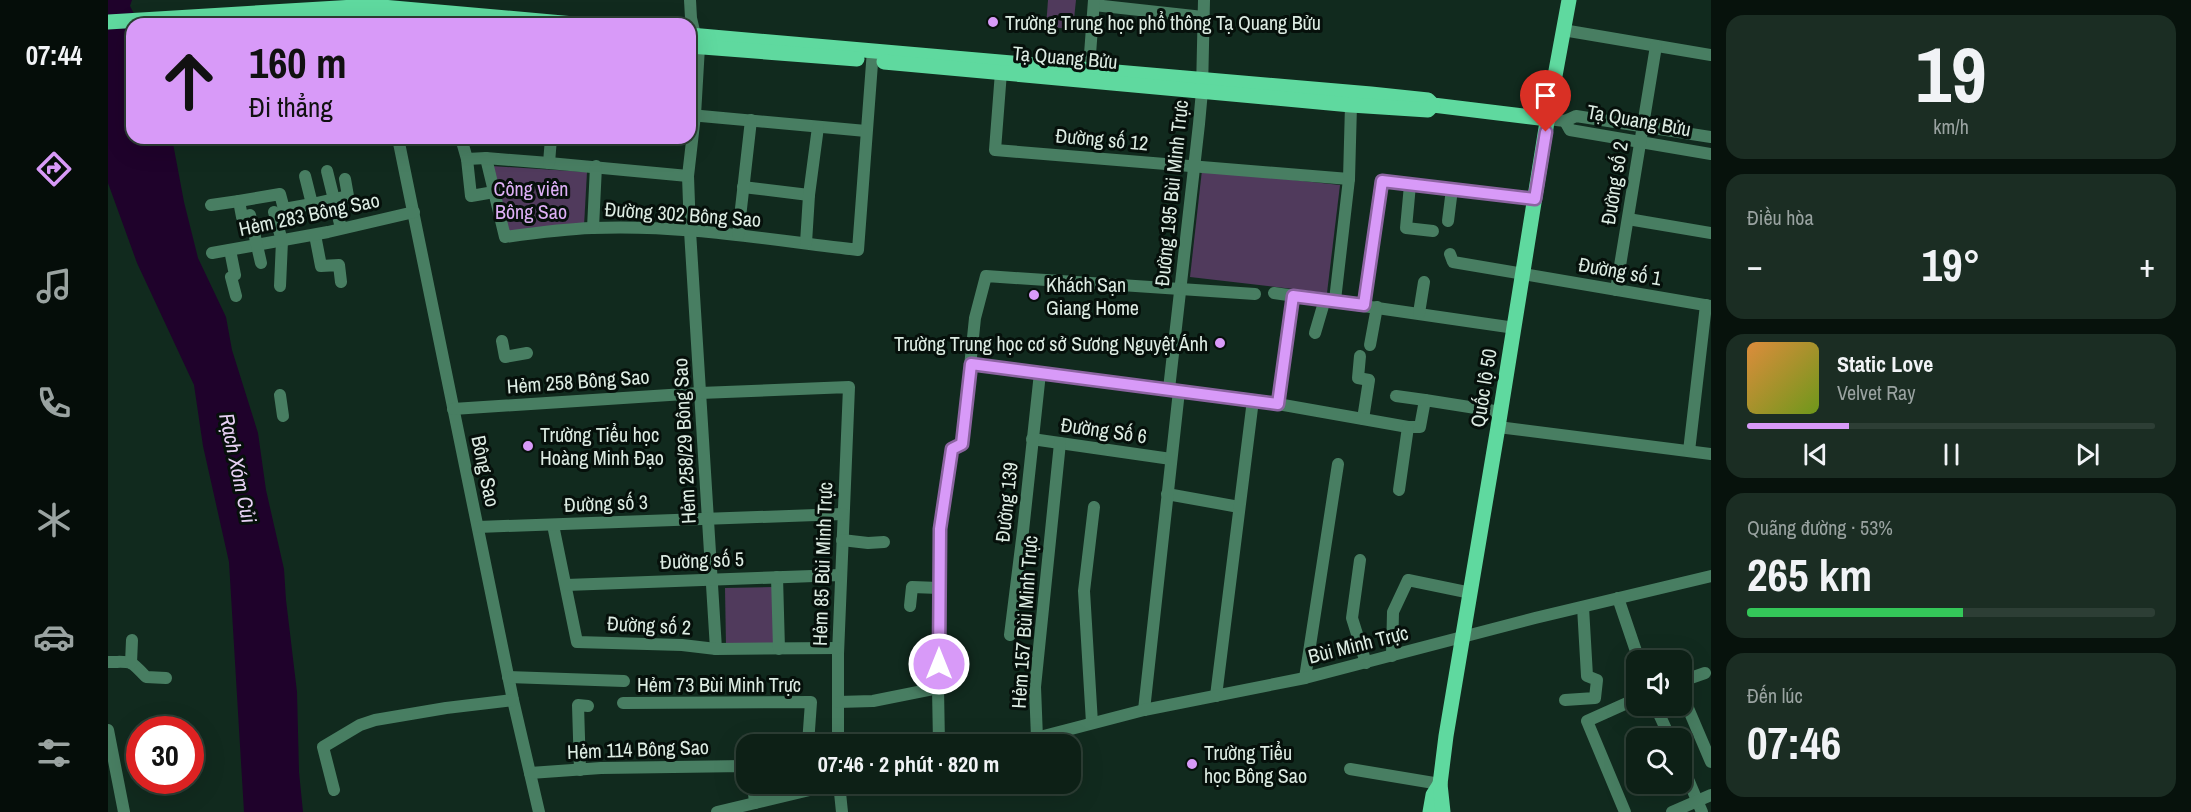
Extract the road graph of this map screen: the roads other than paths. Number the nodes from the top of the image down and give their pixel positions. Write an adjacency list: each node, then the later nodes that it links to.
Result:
1 (690, 0): 12 (street, Hẻm 258/29 Bông Sao)
2 (1204, 0): 7 (street, Đường 195 Bùi Minh Trực)
3 (1569, 0): 16 (main road, Quốc lộ 50)
4 (1094, 3): 7 (street); 22 (street)
5 (371, 12): 6 (main road); 10 (main road); 11 (main road)
6 (273, 15): 8 (main road); 9 (main road)
7 (1203, 17): 24 (street, Đường 195 Bùi Minh Trực)
8 (202, 18)
9 (250, 18)
10 (406, 18)
11 (472, 18)
12 (691, 18)
13 (126, 21): 14 (main road)
14 (108, 22)
15 (126, 30): 17 (main road)
16 (1563, 30): 19 (street); 28 (main road, Quốc lộ 50)
17 (108, 31)
18 (696, 41): 20 (main road, Tạ Quang Bửu)
19 (1656, 46): 21 (street); 32 (street, Đường số 2)
20 (872, 55): 22 (main road, Tạ Quang Bửu); 23 (main road, Tạ Quang Bửu); 33 (street)
21 (1711, 55)
22 (1089, 68): 24 (main road, Tạ Quang Bửu)
23 (1001, 72): 24 (main road, Tạ Quang Bửu); 45 (street, Đường số 12)
24 (1202, 85): 25 (main road, Tạ Quang Bửu); 26 (main road, Tạ Quang Bửu); 45 (street, Đường 195 Bùi Minh Trực)
25 (1351, 105): 26 (main road, Tạ Quang Bửu); 50 (street)
26 (1433, 105): 28 (main road, Tạ Quang Bửu)
27 (696, 115): 29 (street)
28 (1548, 119): 30 (street, Tạ Quang Bửu); 57 (main road, Quốc lộ 50)
29 (751, 120): 31 (street); 52 (street)
30 (1565, 121): 32 (street, Tạ Quang Bửu); 35 (street, Tạ Quang Bửu)
31 (818, 127): 33 (street); 55 (street)
32 (1643, 127): 34 (street, Tạ Quang Bửu); 35 (street, Đường số 2)
33 (866, 131): 73 (street, Đường 302 Bông Sao)
34 (1711, 137)
35 (1641, 141): 40 (street, Tạ Quang Bửu); 63 (street, Đường số 2)
36 (399, 144): 62 (street, Bông Sao)
37 (463, 144): 42 (street)
38 (551, 144): 43 (street)
39 (691, 144): 48 (street, Hẻm 258/29 Bông Sao)
40 (1711, 154)
41 (486, 158): 42 (street); 43 (street); 54 (street)
42 (467, 159): 54 (street)
43 (549, 163): 44 (street)
44 (596, 166): 48 (street); 66 (street)
45 (1195, 166): 50 (street, Đường số 12); 83 (street, Đường 195 Bùi Minh Trực)
46 (327, 171): 56 (street)
47 (305, 176): 59 (street)
48 (688, 176): 67 (street, Hẻm 258/29 Bông Sao)
49 (345, 179): 56 (street)
50 (1349, 179): 89 (street)
51 (1410, 184): 53 (street); 68 (street); 90 (street)
52 (743, 187): 55 (street); 71 (street)
53 (1452, 189): 57 (street); 64 (street)
54 (494, 192): 66 (street, Đường 302 Bông Sao)
55 (809, 195): 73 (street)
56 (334, 199): 59 (street); 65 (street)
57 (1535, 199): 79 (main road, Quốc lộ 50)
58 (239, 201): 59 (street); 60 (street); 74 (street)
59 (312, 204)
60 (211, 206)
61 (274, 212): 72 (street)
62 (414, 212): 65 (street, Hẻm 283 Bông Sao); 110 (street, Bông Sao)
63 (1628, 219): 69 (street); 84 (street, Đường số 2)
64 (1448, 221)
65 (341, 228): 70 (street, Hẻm 283 Bông Sao)
66 (593, 228): 67 (street, Đường 302 Bông Sao)
67 (690, 231): 71 (street, Đường 302 Bông Sao); 104 (street, Hẻm 258/29 Bông Sao)
68 (1432, 231)
69 (1711, 234)
70 (315, 235): 72 (street, Hẻm 283 Bông Sao); 80 (street)
71 (738, 235): 73 (street, Đường 302 Bông Sao)
72 (282, 241): 74 (street, Hẻm 283 Bông Sao); 82 (street)
73 (806, 243)
74 (258, 245): 75 (street, Hẻm 283 Bông Sao); 78 (street)
75 (230, 250): 76 (street, Hẻm 283 Bông Sao); 87 (street)
76 (212, 253)
77 (1450, 254): 79 (street, Đường số 1)
78 (261, 264)
79 (1523, 274): 84 (street, Đường số 1); 94 (main road, Quốc lộ 50)
80 (341, 282)
81 (1424, 282): 93 (street)
82 (280, 286)
83 (1181, 288): 86 (street); 100 (street); 103 (street, Đường 195 Bùi Minh Trực)
84 (1616, 291): 91 (street, Đường số 1)
85 (1274, 293): 88 (street)
86 (1255, 294)
87 (236, 296)
88 (1293, 296): 89 (street); 109 (street)
89 (1330, 300): 90 (street); 95 (street)
90 (1364, 305): 92 (street)
91 (1709, 306): 117 (street)
92 (1377, 307): 93 (street); 97 (street)
93 (1419, 313): 94 (street)
94 (1515, 328): 113 (main road, Quốc lộ 50)
95 (1315, 333)
96 (502, 341): 98 (street)
97 (1370, 345)
98 (527, 353)
99 (1360, 356): 112 (street)
100 (971, 364): 101 (street); 137 (street)
101 (1040, 373): 103 (street); 115 (street, Đường 139)
102 (849, 387): 104 (street, Hẻm 258 Bông Sao); 125 (street, Hẻm 85 Bùi Minh Trực)
103 (1174, 390): 107 (street); 119 (street, Đường 195 Bùi Minh Trực)
104 (700, 393): 110 (street, Hẻm 258 Bông Sao); 126 (street, Hẻm 258/29 Bông Sao)
105 (280, 395): 111 (street)
106 (1396, 396): 108 (street)
107 (1253, 400): 109 (street); 124 (street)
108 (1425, 400): 113 (street); 114 (street)
109 (1278, 404): 112 (street)
110 (453, 409): 128 (street, Bông Sao)
111 (283, 416)
112 (1363, 419): 114 (street)
113 (1500, 419): 117 (street); 138 (main road, Quốc lộ 50)
114 (1408, 427): 121 (street)
115 (1032, 439): 116 (street, Đường Số 6); 142 (street, Đường 139)
116 (1059, 443): 119 (street, Đường Số 6); 174 (street, Hẻm 157 Bùi Minh Trực)
117 (1689, 451): 118 (street)
118 (1711, 454)
119 (1171, 459): 122 (street, Đường 195 Bùi Minh Trực)
120 (1338, 464): 156 (street)
121 (1399, 490)
122 (1167, 494): 124 (street); 167 (street, Đường 195 Bùi Minh Trực)
123 (1094, 507): 169 (street)
124 (1239, 507): 160 (street)
125 (843, 514): 126 (street, Đường số 3); 129 (street, Hẻm 85 Bùi Minh Trực)
126 (707, 519): 127 (street, Đường số 3); 135 (street, Hẻm 258/29 Bông Sao)
127 (553, 525): 128 (street, Đường số 3); 136 (street, Đường số 2)
128 (478, 528): 154 (street, Bông Sao)
129 (842, 540): 130 (street); 132 (street, Hẻm 85 Bùi Minh Trực)
130 (884, 542)
131 (1360, 560): 152 (street)
132 (841, 575): 134 (street, Đường số 5); 145 (street, Hẻm 85 Bùi Minh Trực)
133 (1711, 576): 139 (street, Bùi Minh Trực)
134 (777, 577): 135 (street, Đường số 5); 147 (street)
135 (711, 579): 136 (street, Đường số 5); 146 (street, Hẻm 258/29 Bông Sao)
136 (566, 585): 146 (street, Đường số 2)
137 (939, 588): 140 (street); 159 (street)
138 (1471, 593): 143 (main road, Quốc lộ 50); 149 (street)
139 (1618, 598): 141 (street, Bùi Minh Trực); 148 (street)
140 (910, 606)
141 (1583, 607): 143 (street, Bùi Minh Trực); 162 (street)
142 (1010, 634)
143 (1462, 638): 149 (street, Bùi Minh Trực); 181 (main road, Quốc lộ 50)
144 (132, 640): 151 (street)
145 (838, 648): 147 (street, Đường số 2); 163 (street, Hẻm 85 Bùi Minh Trực)
146 (716, 649): 147 (street, Đường số 2)
147 (778, 649)
148 (1636, 650)
149 (1392, 656): 152 (street, Bùi Minh Trực)
150 (108, 662): 151 (street)
151 (131, 663): 155 (street)
152 (1366, 663): 156 (street, Bùi Minh Trực)
153 (1705, 673): 157 (street)
154 (508, 677): 158 (street); 161 (street, Bông Sao)
155 (166, 678)
156 (1305, 678): 160 (street, Bùi Minh Trực)
157 (1692, 678)
158 (624, 681)
159 (938, 687): 163 (street); 173 (street)
160 (1216, 696): 167 (street, Bùi Minh Trực)
161 (513, 700): 180 (street, Bông Sao); 182 (street)
162 (1565, 700)
163 (838, 702): 172 (street, Hẻm 85 Bùi Minh Trực)
164 (623, 703): 171 (street, Hẻm 73 Bùi Minh Trực)
165 (1626, 703): 196 (street)
166 (588, 706): 179 (street)
167 (1144, 710): 169 (street, Bùi Minh Trực)
168 (1691, 716): 176 (street)
169 (1092, 723): 175 (street, Bùi Minh Trực)
170 (108, 730): 191 (street)
171 (809, 734)
172 (838, 734)
173 (939, 734)
174 (1037, 734)
175 (1052, 734)
176 (1711, 762)
177 (736, 766): 179 (street, Hẻm 114 Bông Sao)
178 (1350, 769): 181 (street)
179 (580, 770): 180 (street, Hẻm 114 Bông Sao)
180 (530, 773): 192 (street, Bông Sao)
181 (1440, 784): 194 (main road, Quốc lộ 50); 195 (main road, Quốc lộ 50)
182 (334, 790)
183 (1692, 790): 189 (street)
184 (754, 794): 188 (street)
185 (783, 794): 188 (street)
186 (840, 794): 193 (street)
187 (1711, 795): 189 (street)
188 (755, 803): 190 (street)
189 (1699, 807): 197 (street)
190 (724, 811)
191 (124, 812)
192 (539, 812)
193 (842, 812)
194 (1430, 812)
195 (1443, 812)
196 (1625, 812)
197 (1672, 812)

